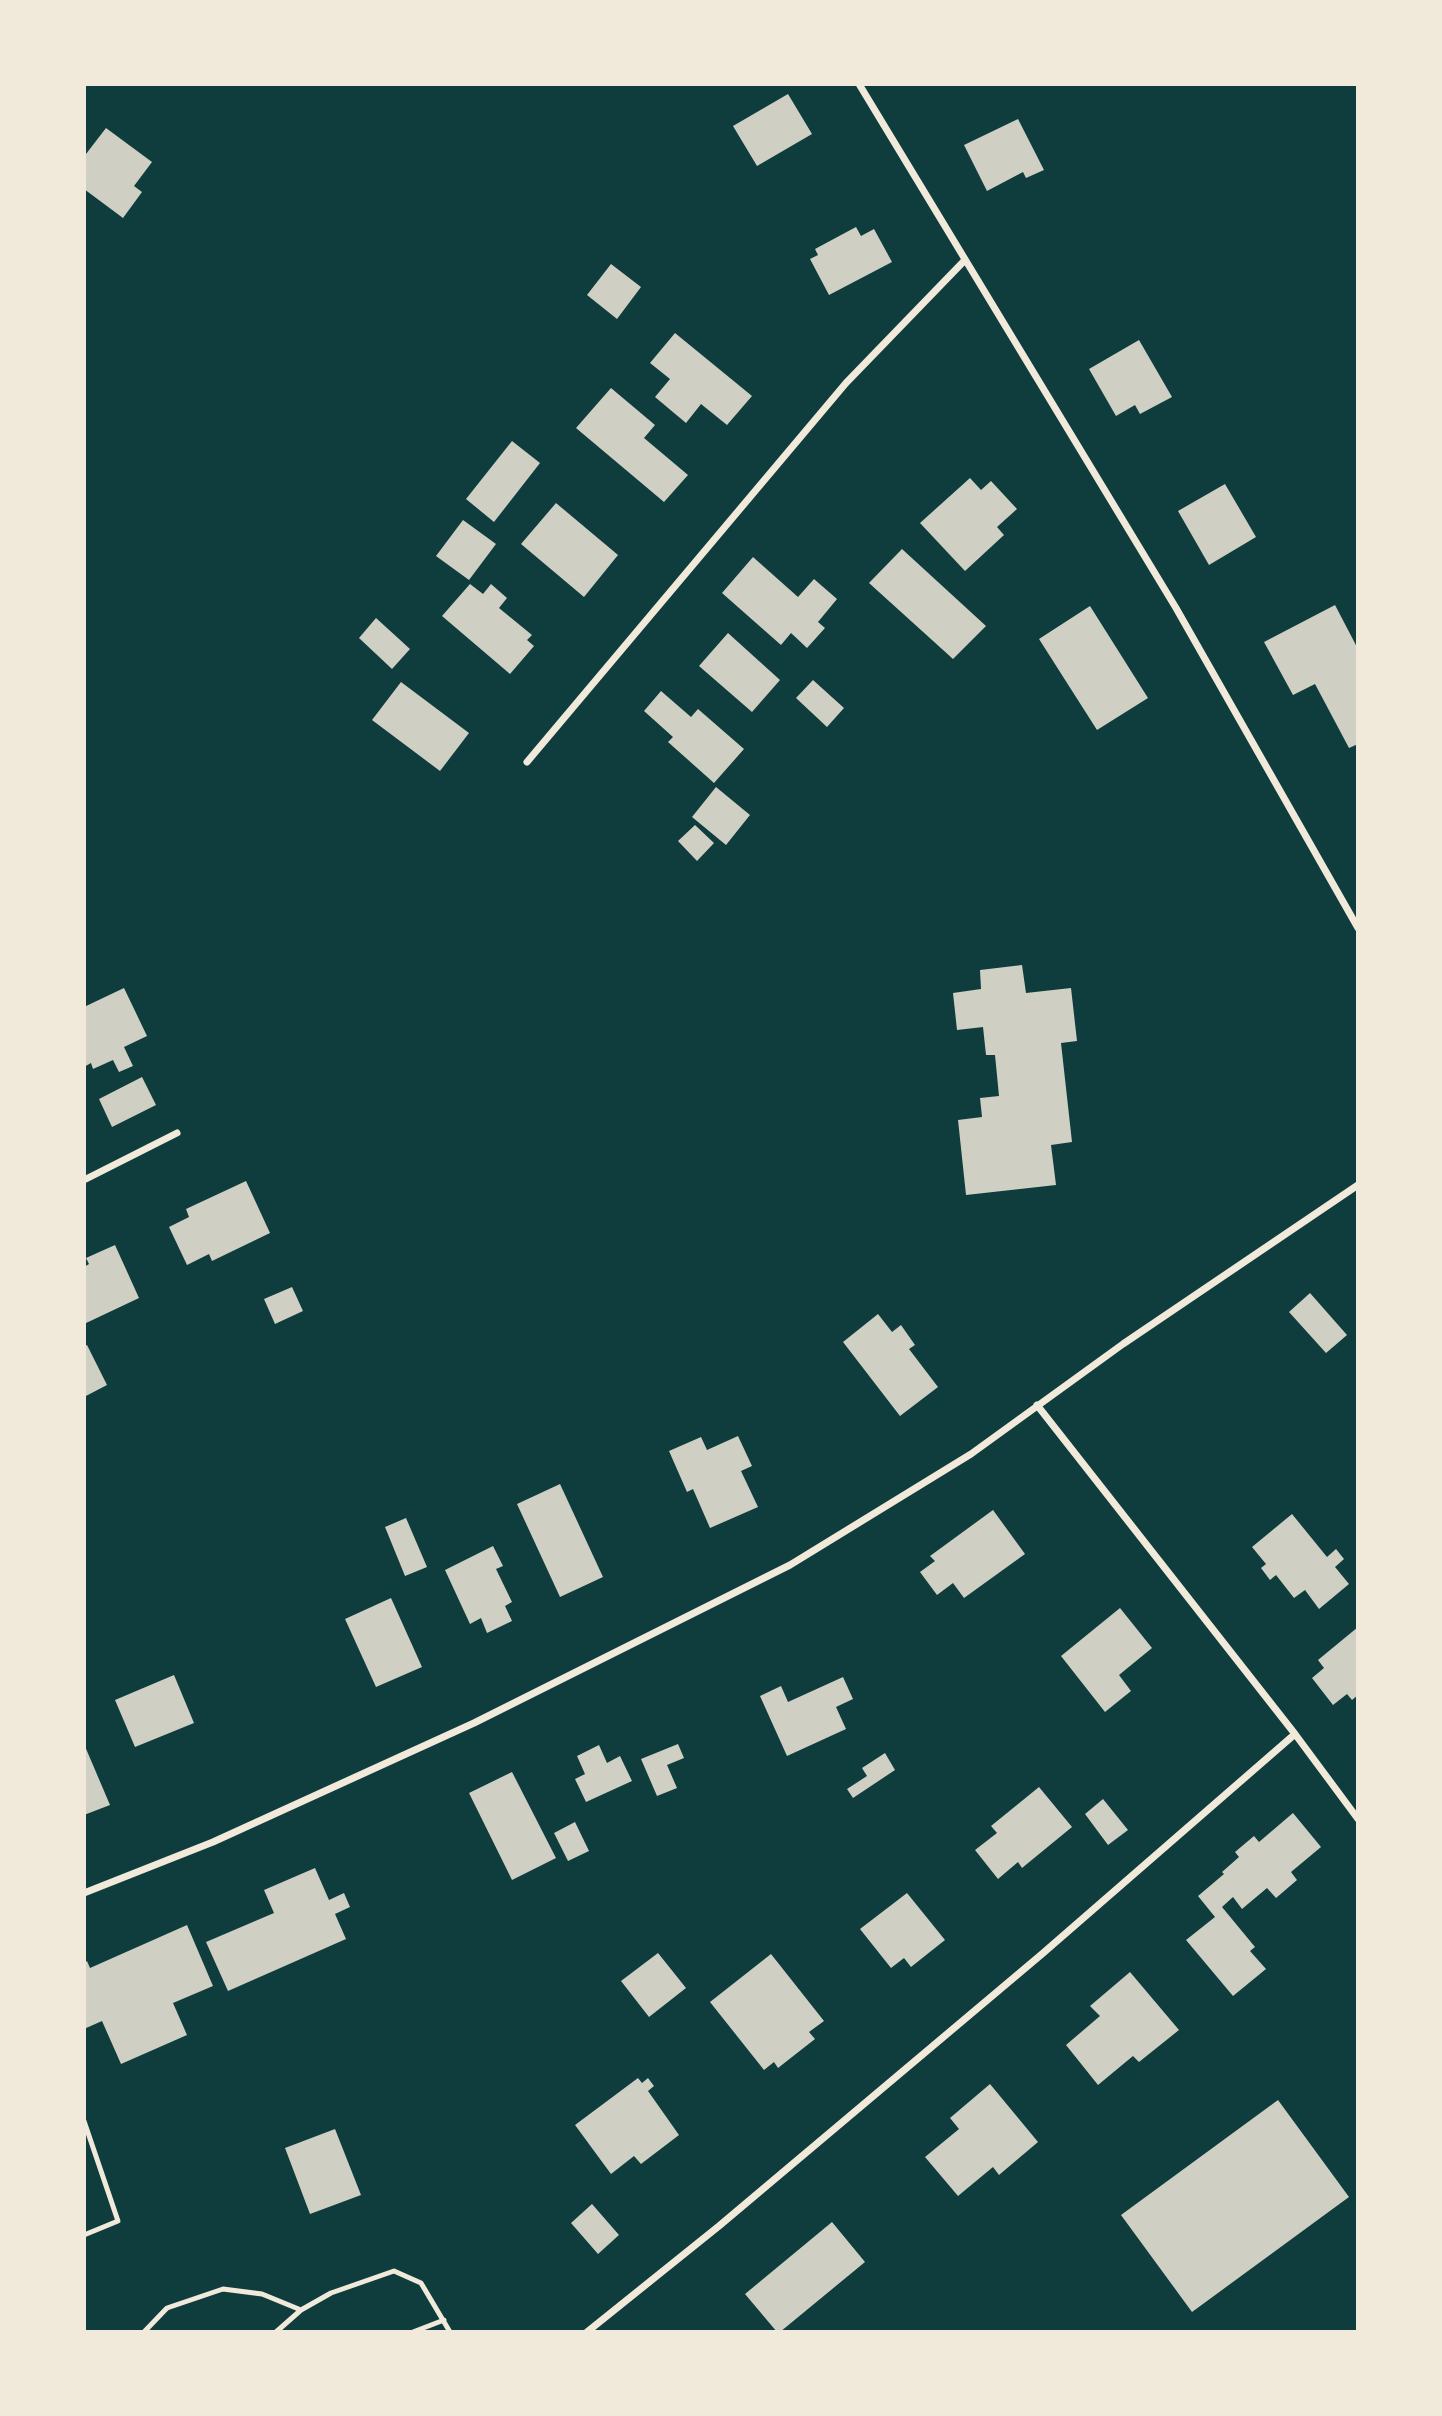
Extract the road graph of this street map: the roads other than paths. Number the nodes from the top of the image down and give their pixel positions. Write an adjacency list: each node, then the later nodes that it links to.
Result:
1 (859, 84): 2 (street)
2 (965, 260): 3 (street); 4 (street)
3 (527, 762)
4 (1358, 928)
5 (177, 1133): 6 (street)
6 (84, 1180)
7 (1358, 1185): 8 (street)
8 (1037, 1405): 9 (street); 11 (street)
9 (1295, 1734): 10 (street); 20 (street)
10 (1358, 1819)
11 (84, 1893)
12 (84, 2121): 13 (lane)
13 (84, 2235)
14 (301, 2310): 15 (lane); 16 (lane); 17 (lane)
15 (444, 2320): 18 (lane); 19 (lane)
16 (144, 2332)
17 (276, 2332)
18 (413, 2332)
19 (450, 2332)
20 (587, 2332)

